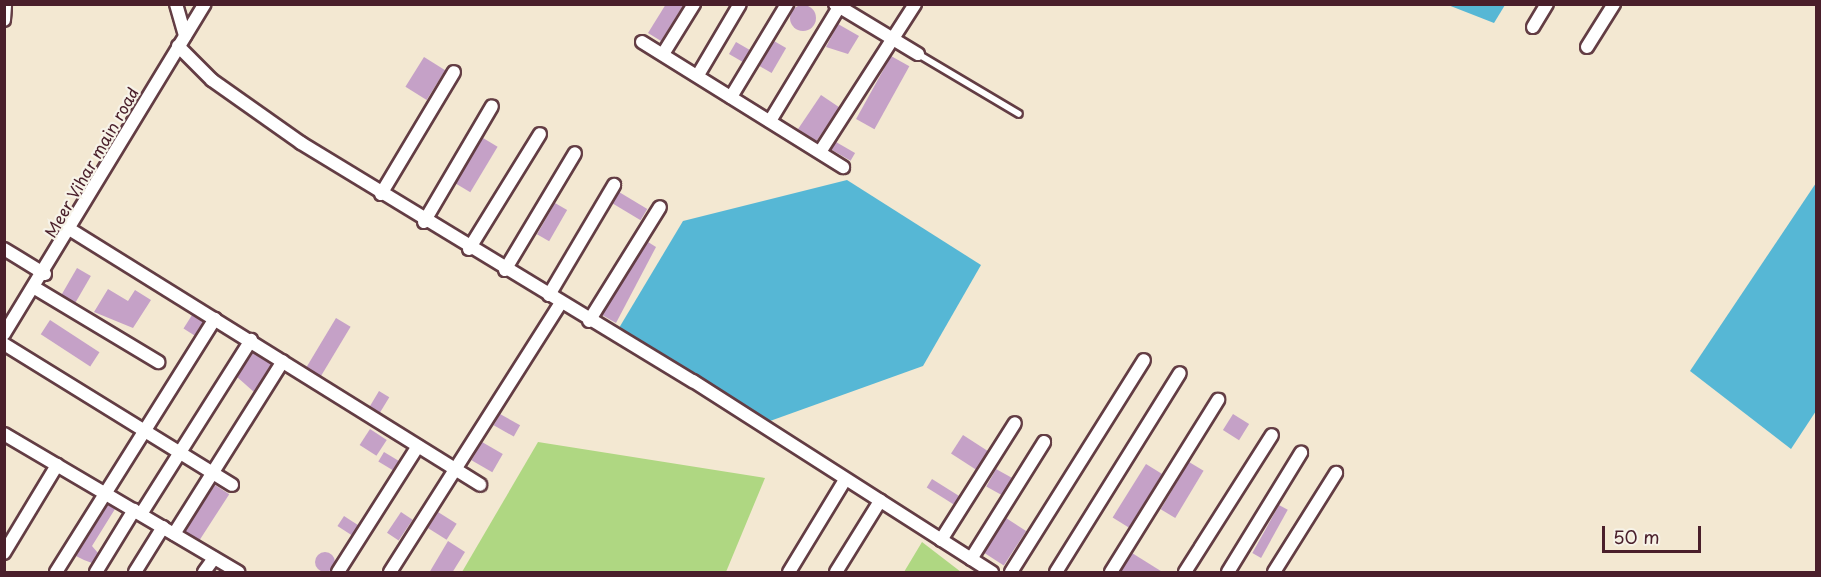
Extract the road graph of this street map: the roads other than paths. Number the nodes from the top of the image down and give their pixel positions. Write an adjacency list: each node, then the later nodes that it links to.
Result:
1 (5, 4): 11 (street)
2 (176, 4): 14 (street)
3 (205, 4): 14 (street, Meer Vihar main road)
4 (694, 4): 17 (street)
5 (740, 4): 20 (street)
6 (787, 4): 21 (street)
7 (915, 4): 13 (street)
8 (1547, 4): 12 (street)
9 (1614, 4): 16 (street)
10 (843, 7): 13 (street); 24 (street)
11 (4, 20)
12 (1533, 27)
13 (892, 38): 18 (street); 26 (street)
14 (182, 41): 30 (street); 33 (street, Meer Vihar main road)
15 (642, 42): 17 (street)
16 (1587, 47)
17 (663, 54): 20 (street)
18 (918, 54): 23 (lane)
19 (454, 72): 30 (street)
20 (698, 75): 21 (street)
21 (731, 98): 24 (street)
22 (492, 106): 32 (street)
23 (1019, 114)
24 (770, 122): 26 (street)
25 (540, 134): 35 (street)
26 (820, 152): 28 (street)
27 (575, 153): 36 (street)
28 (843, 167)
29 (614, 185): 39 (street)
30 (381, 194): 32 (street)
31 (660, 207): 42 (street)
32 (424, 222): 35 (street)
33 (71, 230): 37 (street, Meer Vihar main road); 41 (street)
34 (4, 249): 37 (street)
35 (469, 249): 36 (street)
36 (505, 270): 39 (street)
37 (45, 274): 38 (street, Meer Vihar main road)
38 (35, 288): 43 (street, Meer Vihar main road); 48 (street)
39 (549, 295): 40 (street)
40 (560, 304): 42 (street); 60 (street)
41 (215, 319): 44 (street); 52 (street)
42 (589, 321): 63 (street)
43 (4, 334)
44 (251, 340): 47 (street); 57 (street)
45 (4, 344): 52 (street)
46 (1144, 360): 85 (street)
47 (283, 361): 56 (street); 62 (street)
48 (158, 362)
49 (1180, 373): 86 (street)
50 (1218, 400): 87 (street)
51 (1015, 423): 71 (street)
52 (148, 433): 57 (street); 66 (street)
53 (4, 434): 59 (street)
54 (1272, 435): 88 (street)
55 (1044, 442): 74 (street)
56 (418, 446): 60 (street); 80 (street)
57 (179, 453): 62 (street); 68 (street)
58 (1301, 453): 89 (street)
59 (57, 465): 66 (street); 72 (street)
60 (455, 469): 65 (street); 81 (street)
61 (1336, 473): 90 (street)
62 (212, 474): 64 (street); 70 (street)
63 (845, 480): 67 (street); 82 (street)
64 (232, 485)
65 (480, 485)
66 (106, 493): 68 (street); 75 (street)
67 (880, 501): 71 (street); 83 (street)
68 (138, 512): 69 (street); 76 (street)
69 (163, 527): 70 (street); 77 (street)
70 (174, 534): 73 (street)
71 (941, 540): 74 (street)
72 (4, 553)
73 (214, 558): 78 (street); 79 (street)
74 (971, 559): 84 (street)
75 (56, 573)
76 (96, 573)
77 (135, 573)
78 (204, 573)
79 (238, 573)
80 (338, 573)
81 (390, 573)
82 (789, 573)
83 (836, 573)
84 (992, 573)
85 (1011, 573)
86 (1056, 573)
87 (1111, 573)
88 (1185, 573)
89 (1228, 573)
90 (1274, 573)

